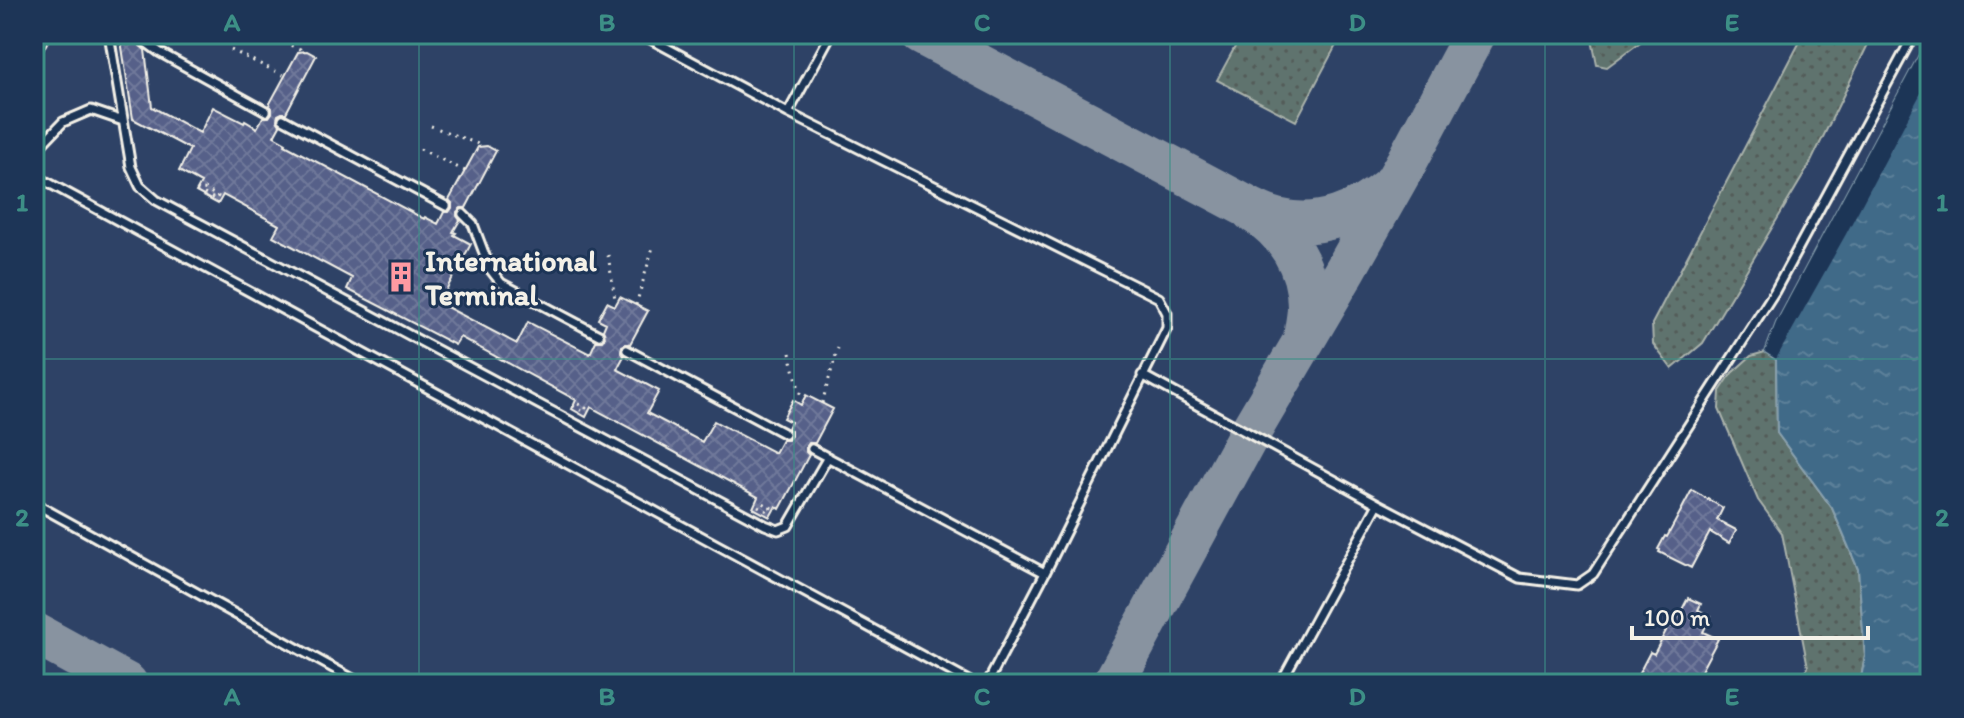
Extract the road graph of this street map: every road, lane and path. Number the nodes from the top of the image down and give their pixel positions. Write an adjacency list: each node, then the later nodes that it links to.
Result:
1 (109, 34): 13 (lane)
2 (261, 34): 8 (path)
3 (641, 34): 11 (lane)
4 (831, 34): 11 (lane)
5 (1914, 34): 40 (lane)
6 (144, 41): 10 (lane)
7 (231, 50): 9 (path)
8 (300, 51)
9 (285, 76)
10 (266, 111)
11 (788, 113): 32 (lane)
12 (283, 119): 22 (lane)
13 (123, 121): 17 (lane); 37 (lane)
14 (431, 126): 15 (path)
15 (482, 147)
16 (420, 149): 18 (path)
17 (34, 156)
18 (465, 171)
19 (34, 175): 44 (lane)
20 (202, 188): 21 (path)
21 (197, 190)
22 (446, 206)
23 (463, 214): 28 (lane)
24 (653, 247): 27 (path)
25 (608, 255): 26 (path)
26 (618, 301)
27 (636, 305)
28 (599, 335)
29 (838, 348): 34 (path)
30 (627, 350): 35 (lane)
31 (790, 353): 33 (path)
32 (1142, 375): 40 (lane); 42 (lane)
33 (804, 399)
34 (822, 403)
35 (785, 434)
36 (812, 449): 37 (lane)
37 (828, 457): 42 (lane)
38 (761, 502): 41 (path)
39 (34, 503): 43 (lane)
40 (1378, 504): 46 (lane)
41 (754, 505)
42 (1045, 573): 45 (lane)
43 (362, 684)
44 (974, 684)
45 (987, 684)
46 (1280, 684)

